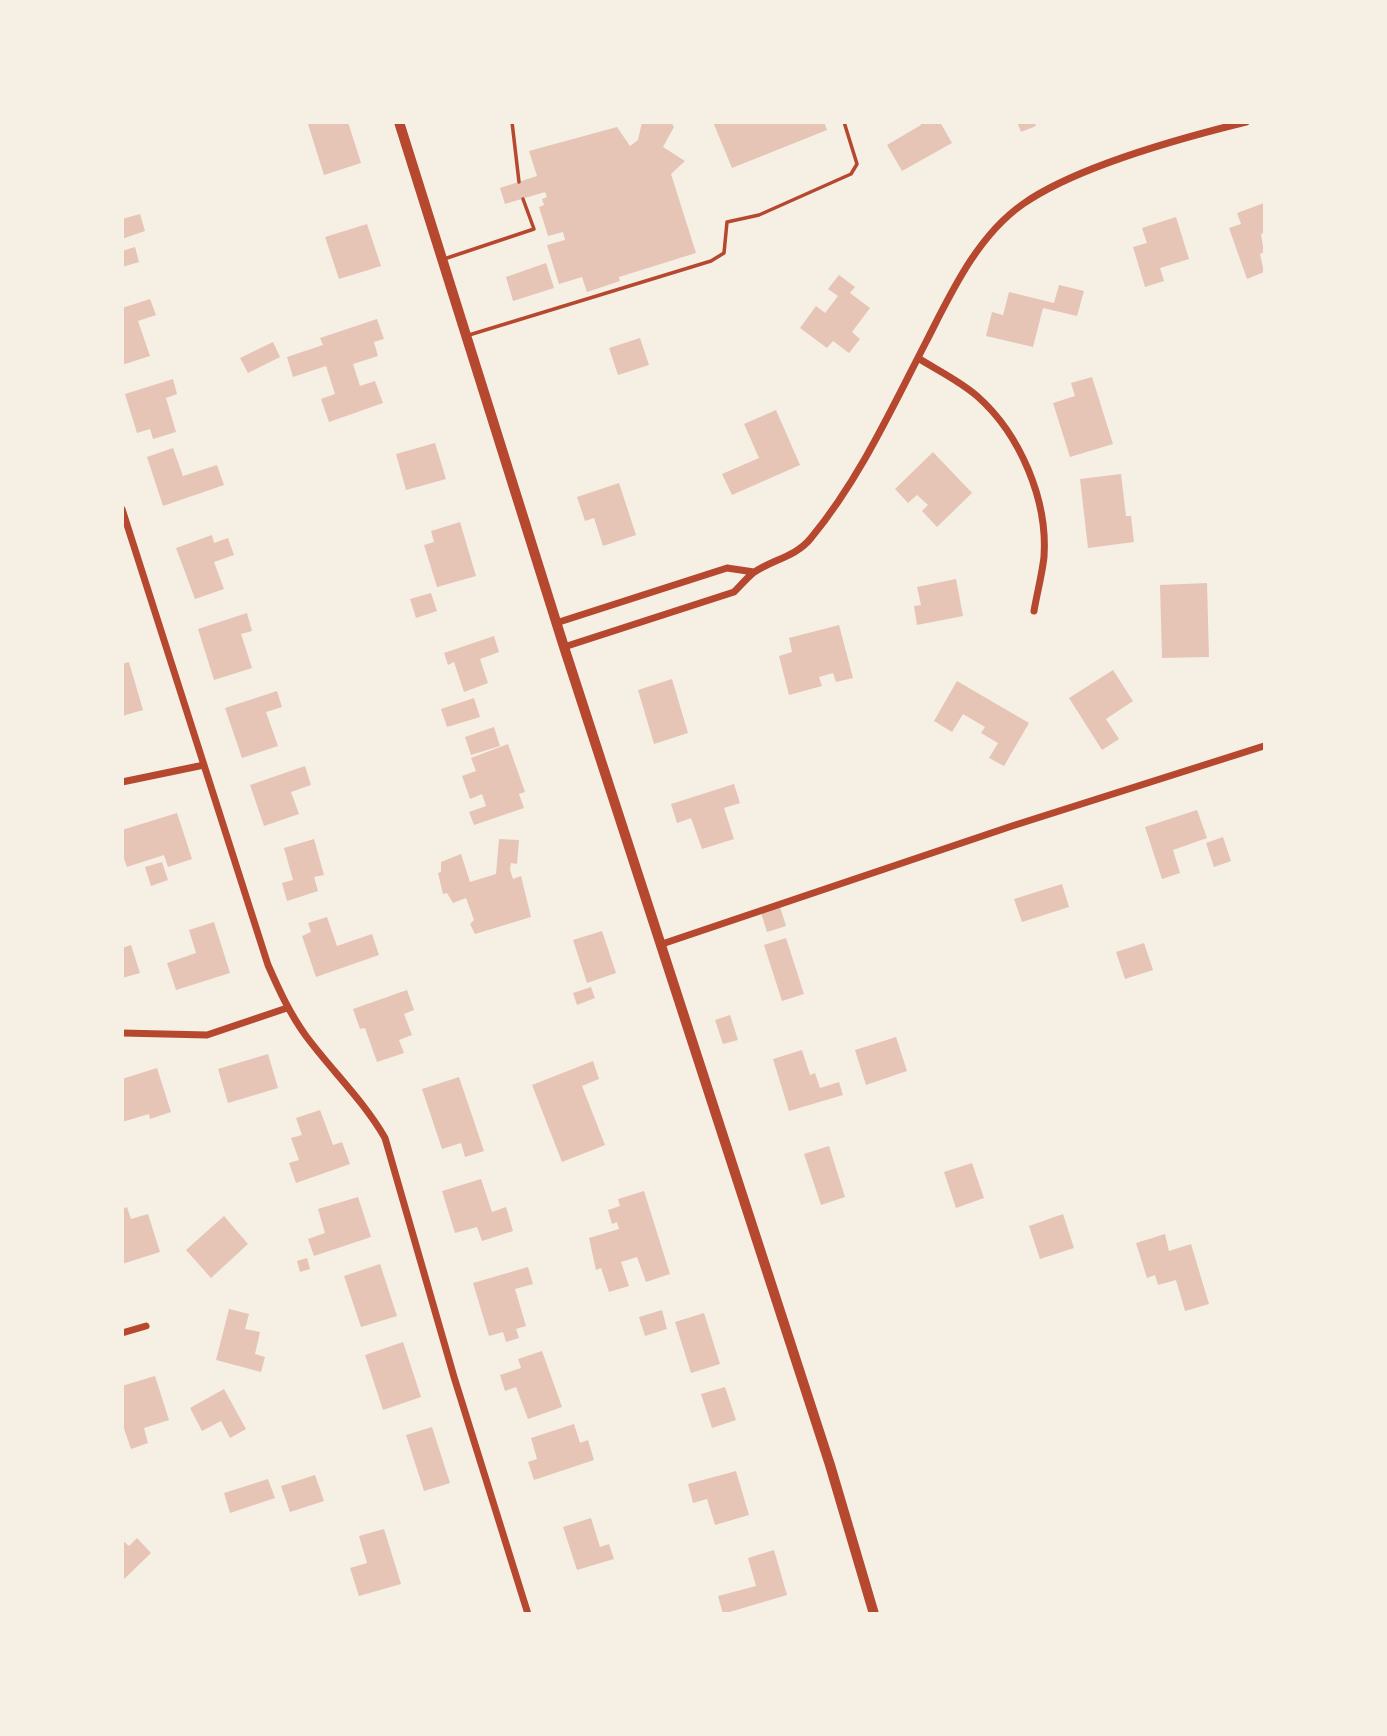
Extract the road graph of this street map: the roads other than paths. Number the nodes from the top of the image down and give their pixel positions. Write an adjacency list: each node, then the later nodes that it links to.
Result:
1 (399, 122): 7 (main road)
2 (512, 122): 5 (lane)
3 (845, 122): 8 (lane)
4 (1246, 122): 9 (street)
5 (519, 182)
6 (523, 199): 7 (lane)
7 (442, 259): 8 (main road)
8 (466, 336): 15 (main road)
9 (918, 358): 13 (street); 14 (street)
10 (122, 509): 11 (street)
11 (133, 541): 12 (street); 18 (street)
12 (122, 544)
13 (754, 572): 15 (street); 16 (street)
14 (1034, 611)
15 (556, 623): 16 (main road)
16 (564, 648): 20 (main road)
17 (1265, 746): 20 (street)
18 (204, 765): 19 (street); 21 (street)
19 (122, 782)
20 (662, 944): 26 (main road)
21 (287, 1008): 22 (street); 25 (street)
22 (122, 1033)
23 (146, 1326): 24 (street)
24 (122, 1333)
25 (528, 1614)
26 (874, 1614)

